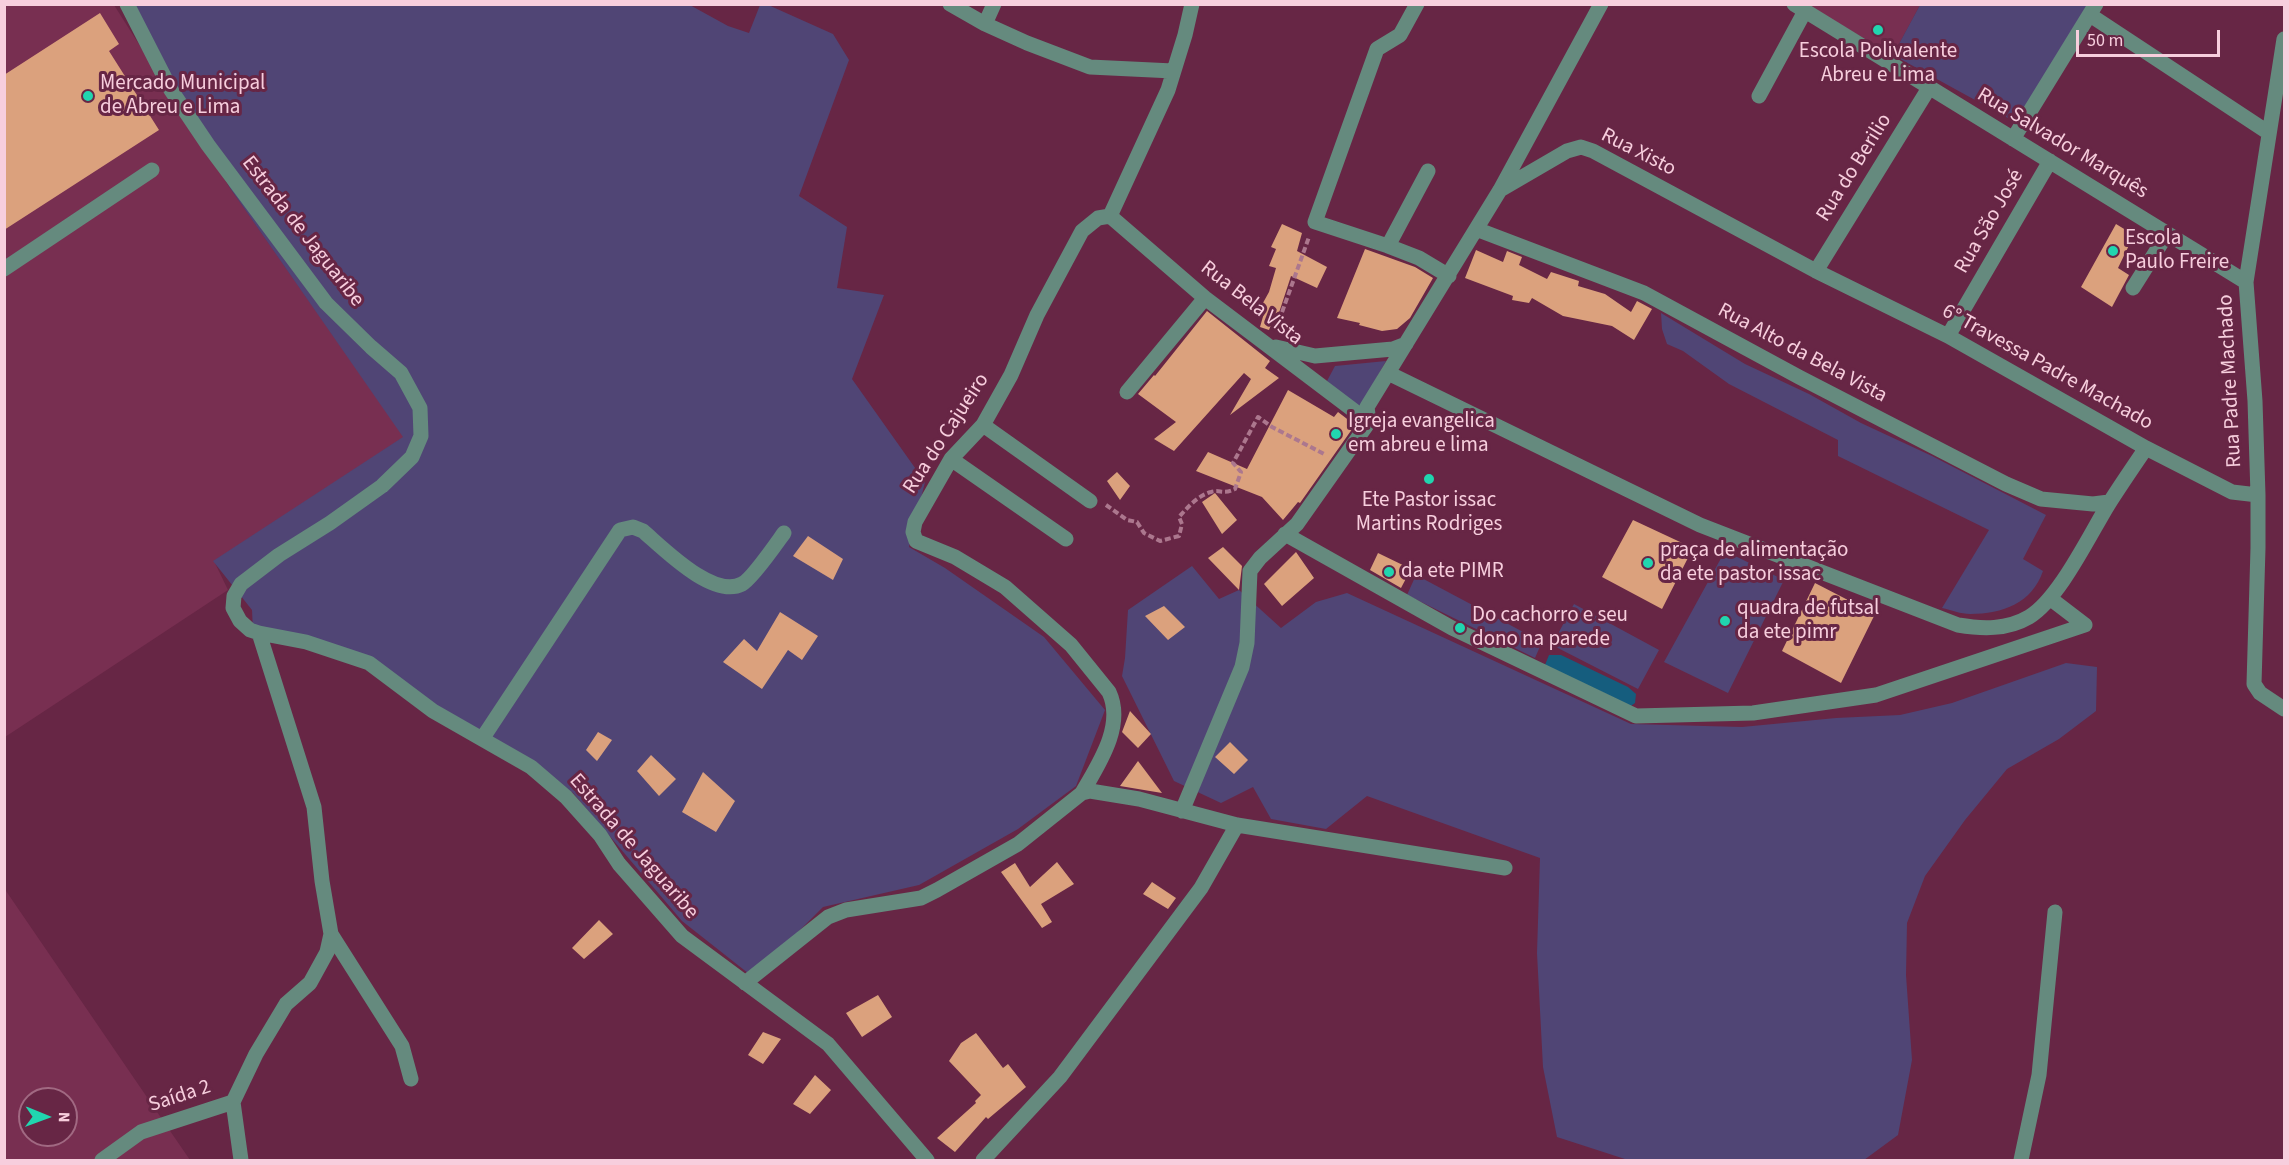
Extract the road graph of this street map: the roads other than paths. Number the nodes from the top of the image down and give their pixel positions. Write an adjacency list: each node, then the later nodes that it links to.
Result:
1 (127, 4): 46 (street, Estrada de Jaguaribe)
2 (950, 4): 9 (street)
3 (994, 4): 9 (street)
4 (1192, 4): 11 (street)
5 (1417, 4): 23 (street)
6 (1601, 4): 19 (street)
7 (1800, 8): 12 (street, Rua Salvador Marquês); 13 (street)
8 (2093, 10): 14 (street); 15 (street)
9 (985, 24): 11 (street)
10 (2284, 39): 14 (street, Rua Padre Machado)
11 (1173, 71): 20 (street)
12 (1929, 88): 15 (street, Rua Salvador Marquês); 25 (street, Rua do Berilio)
13 (1759, 96)
14 (2269, 133): 27 (street, Rua Padre Machado)
15 (2013, 139): 16 (street, Rua Salvador Marquês)
16 (2050, 161): 22 (street, Rua Salvador Marquês); 30 (street, Rua São José)
17 (152, 170): 24 (street)
18 (1428, 171): 23 (street)
19 (1500, 190): 21 (street); 25 (street, Rua Xisto)
20 (1110, 216): 29 (street, Rua Bela Vista); 36 (street, Rua do Cajueiro)
21 (1476, 229): 26 (street); 41 (street, Rua Alto da Bela Vista)
22 (2167, 234): 27 (street, Rua Salvador Marquês); 28 (street)
23 (1388, 246): 26 (street)
24 (4, 269)
25 (1816, 271): 30 (street, 6° Travessa Padre Machado)
26 (1449, 276): 31 (street)
27 (2246, 282): 39 (street, Rua Padre Machado)
28 (2133, 288)
29 (1205, 298): 32 (street, Rua Bela Vista); 34 (street)
30 (1948, 336): 37 (street, 6° Travessa Padre Machado)
31 (1406, 344): 32 (street); 33 (street)
32 (1269, 345): 35 (street, Rua Bela Vista)
33 (1388, 373): 35 (street); 45 (street)
34 (1127, 392)
35 (1369, 422): 43 (street)
36 (983, 425): 38 (street, Rua do Cajueiro); 40 (street)
37 (2146, 448): 39 (street, 6° Travessa Padre Machado); 41 (street)
38 (951, 459): 44 (street); 49 (street, Rua do Cajueiro)
39 (2258, 495): 47 (street, Rua Padre Machado)
40 (1090, 501)
41 (2109, 502): 45 (street)
42 (784, 533): 48 (street)
43 (1285, 534): 45 (street); 50 (street)
44 (1066, 539)
45 (2051, 599)
46 (259, 633): 48 (street, Estrada de Jaguaribe); 54 (street)
47 (2284, 709)
48 (482, 739): 55 (street, Estrada de Jaguaribe)
49 (1082, 793): 50 (street); 55 (street)
50 (1182, 811): 51 (street)
51 (1237, 825): 52 (street); 61 (street)
52 (1505, 868)
53 (2055, 912): 62 (street)
54 (332, 934): 56 (street); 57 (street)
55 (745, 983): 60 (street, Estrada de Jaguaribe)
56 (411, 1079)
57 (233, 1102): 58 (street, Saída 2); 59 (street)
58 (102, 1161)
59 (241, 1161)
60 (927, 1161)
61 (983, 1161)
62 (2021, 1161)

